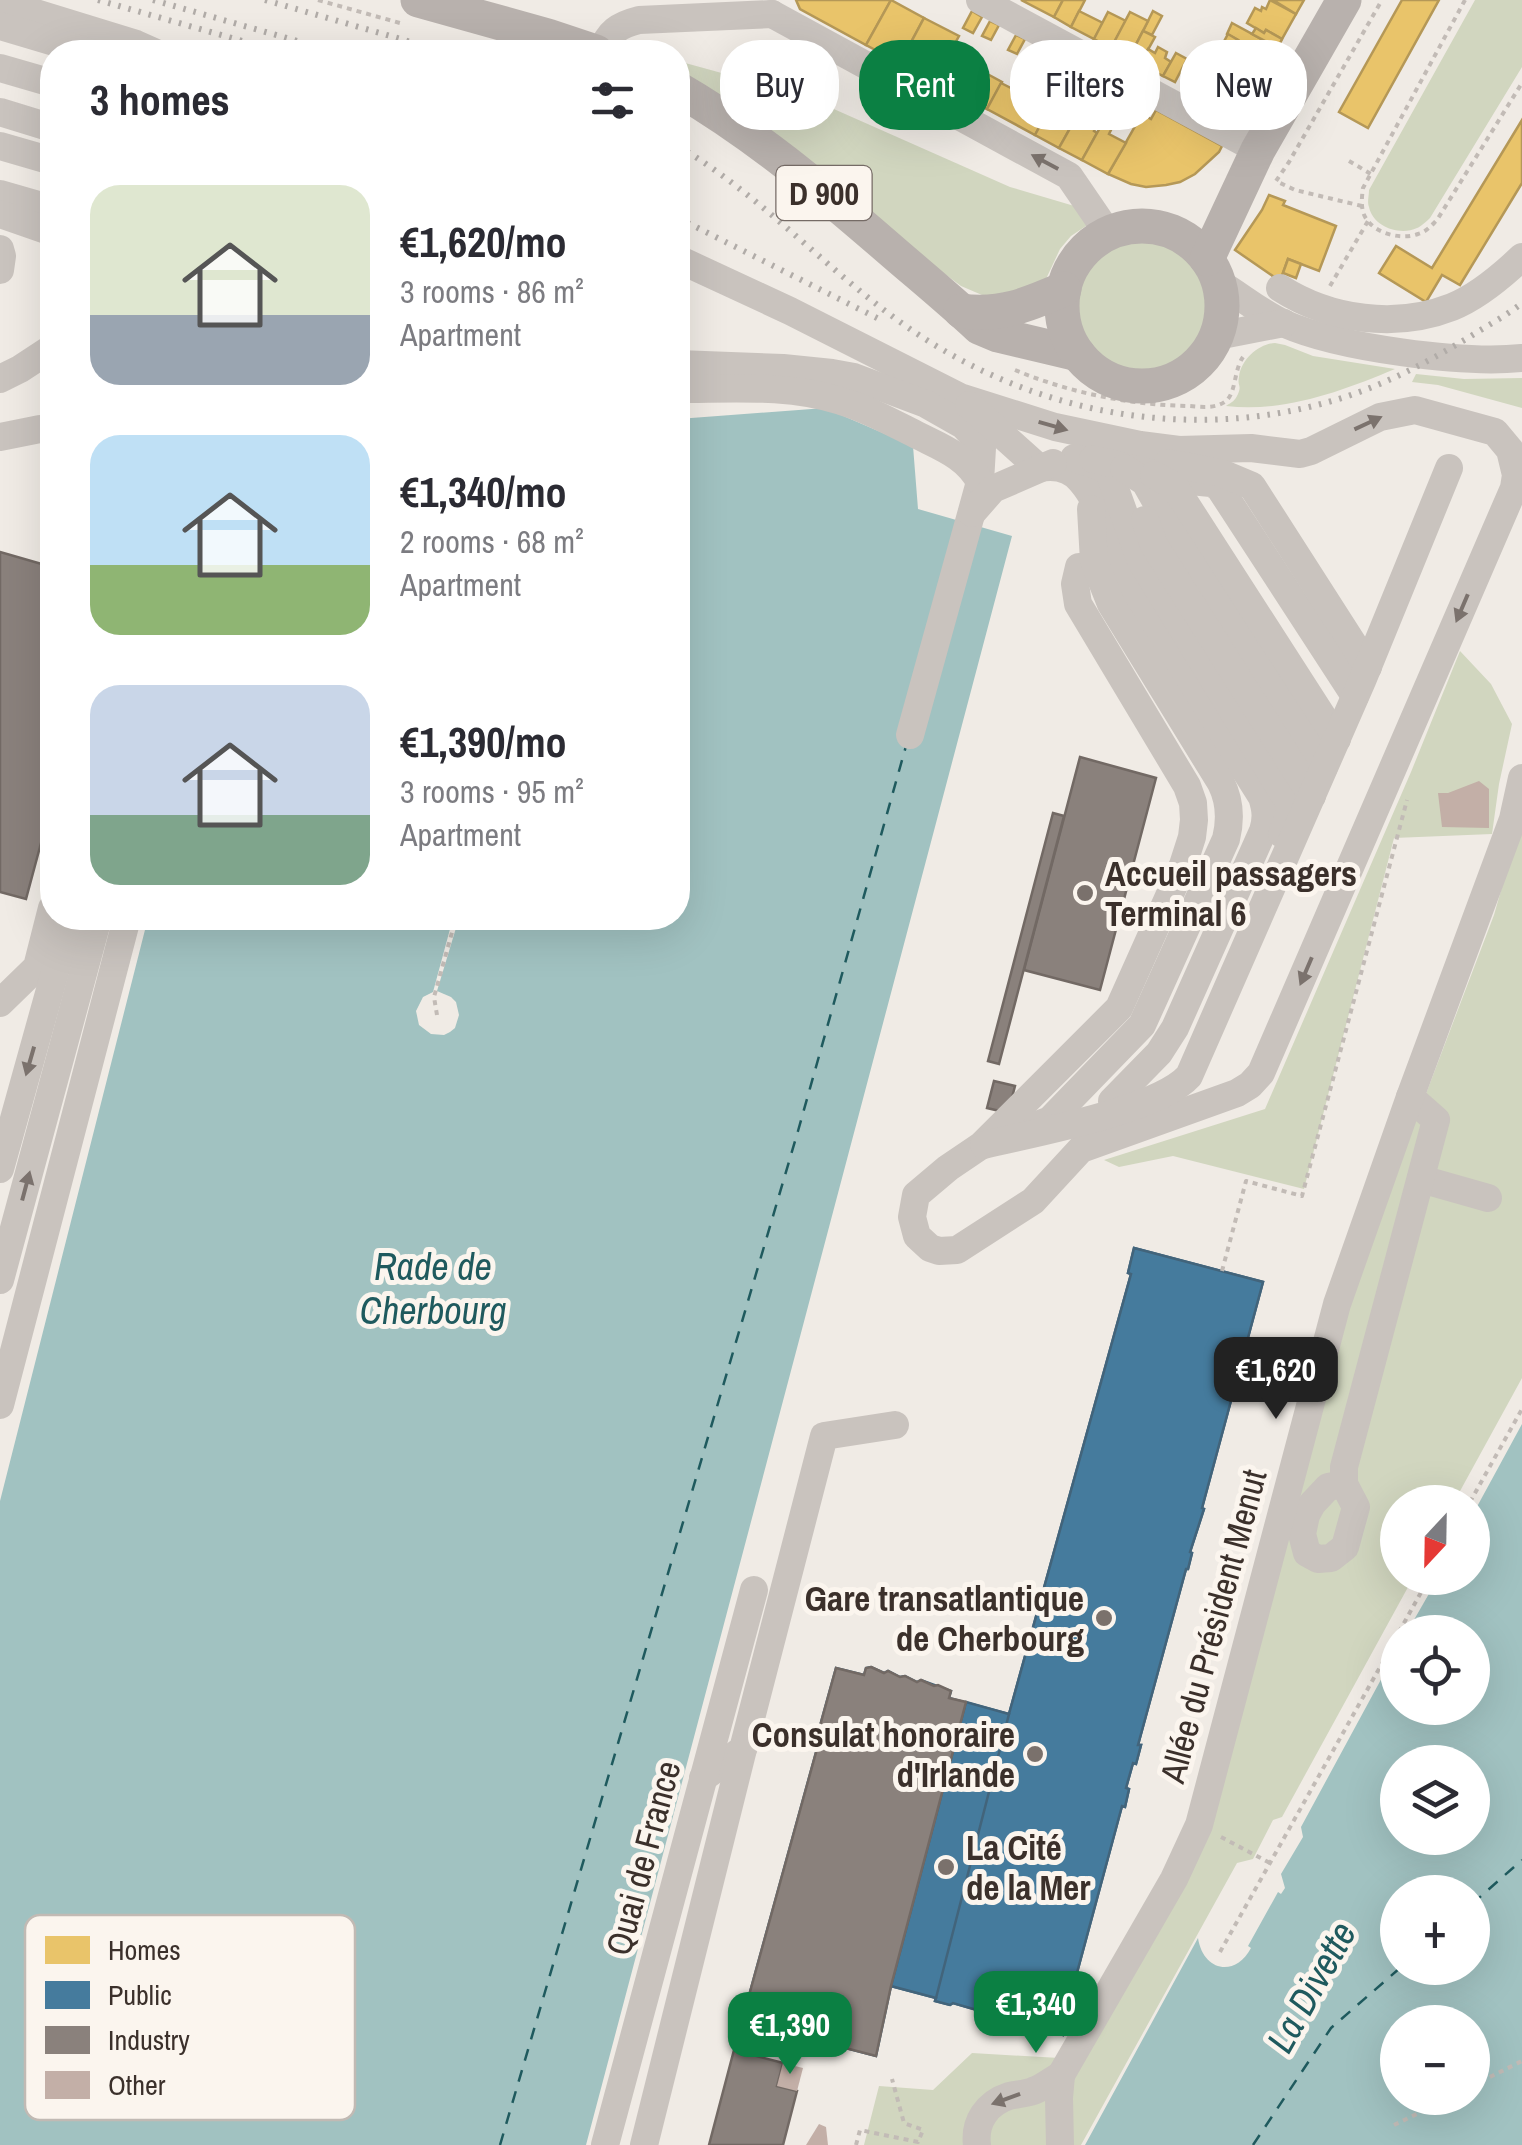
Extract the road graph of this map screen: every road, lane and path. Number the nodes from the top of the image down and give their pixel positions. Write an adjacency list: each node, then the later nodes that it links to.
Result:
1 (418, 0): 11 (main road)
2 (980, 0): 25 (street)
3 (1344, 0): 25 (main road)
4 (1382, 0): 34 (path)
5 (1466, 0): 29 (path)
6 (0, 2): 10 (street)
7 (776, 7): 12 (street); 39 (street, one-way to 7)
8 (0, 26): 9 (street)
9 (47, 40)
10 (123, 40)
11 (561, 40)
12 (605, 40)
13 (0, 45): 14 (street)
14 (40, 57)
15 (0, 68): 16 (street)
16 (40, 80)
17 (1522, 83): 36 (path)
18 (690, 96): 48 (main road, D 900)
19 (0, 112): 20 (street)
20 (40, 124)
21 (0, 130): 22 (street)
22 (40, 142)
23 (0, 146): 24 (street)
24 (40, 158)
25 (1252, 161): 38 (main road); 44 (main road)
26 (1349, 161): 29 (path)
27 (0, 162): 28 (street)
28 (40, 174)
29 (1371, 174): 34 (path)
30 (0, 178): 31 (street)
31 (40, 189)
32 (0, 194): 33 (street)
33 (40, 206)
34 (1362, 206): 36 (path)
35 (0, 214): 37 (street)
36 (1368, 220): 47 (path)
37 (40, 228)
38 (1173, 232): 39 (main road); 44 (main road)
39 (1108, 233): 46 (main road)
40 (0, 249): 43 (street)
41 (1522, 258): 47 (street)
42 (690, 265): 60 (street)
43 (0, 270)
44 (1213, 271): 49 (street); 50 (main road)
45 (1280, 288): 47 (street)
46 (1064, 289): 48 (main road); 51 (main road)
47 (1317, 308)
48 (962, 311): 51 (main road, D 900)
49 (1270, 326): 50 (street); 53 (street); 59 (path)
50 (1217, 336): 59 (main road)
51 (1078, 354): 59 (main road)
52 (40, 356): 56 (street)
53 (1522, 358)
54 (690, 364): 64 (street)
55 (690, 376): 64 (street)
56 (0, 378)
57 (690, 389): 64 (street)
58 (1080, 392): 59 (path)
59 (1157, 394)
60 (960, 397): 66 (street); 81 (street, one-way to 81)
61 (40, 429): 62 (street)
62 (0, 437)
63 (1449, 468): 69 (street)
64 (981, 471): 65 (street)
65 (970, 518): 66 (street); 68 (street)
66 (1140, 521): 67 (street); 67 (street); 67 (street); 69 (street); 69 (street); 69 (street); 69 (street); 80 (street); 80 (street); 80 (street); 80 (street); 81 (street)
67 (1090, 525)
68 (910, 734)
69 (1337, 739): 81 (street)
70 (1522, 778): 79 (street, Allée du Président Menut)
71 (1409, 794): 85 (path)
72 (46, 930): 77 (street)
73 (67, 930): 82 (street, one-way to 82)
74 (95, 930): 86 (street, one-way to 74)
75 (124, 930): 87 (street)
76 (453, 930): 78 (path)
77 (0, 1003)
78 (438, 1015)
79 (1410, 1097): 83 (street); 96 (street, Allée du Président Menut)
80 (1071, 1114): 81 (street)
81 (982, 1145)
82 (0, 1169)
83 (1421, 1179): 84 (street); 90 (street)
84 (1488, 1198)
85 (1222, 1271)
86 (0, 1280)
87 (0, 1405)
88 (1522, 1409): 91 (path)
89 (896, 1424): 94 (street)
90 (1344, 1484)
91 (1480, 1485)
92 (754, 1590): 95 (street, Quai de France)
93 (1380, 1667): 97 (path)
94 (743, 1749): 95 (street); 106 (street)
95 (703, 1778): 105 (street, Quai de France)
96 (1199, 1825): 97 (path); 100 (street, Allée du Président Menut)
97 (1271, 1864): 98 (path)
98 (1220, 1952)
99 (1522, 2062): 101 (path)
100 (1061, 2075): 108 (street, one-way to 108); 109 (street, Allée du Président Menut)
101 (1490, 2077)
102 (892, 2079): 107 (path)
103 (1416, 2115): 104 (path)
104 (1394, 2126)
105 (605, 2145)
106 (644, 2145)
107 (856, 2145)
108 (977, 2145)
109 (1060, 2145)

